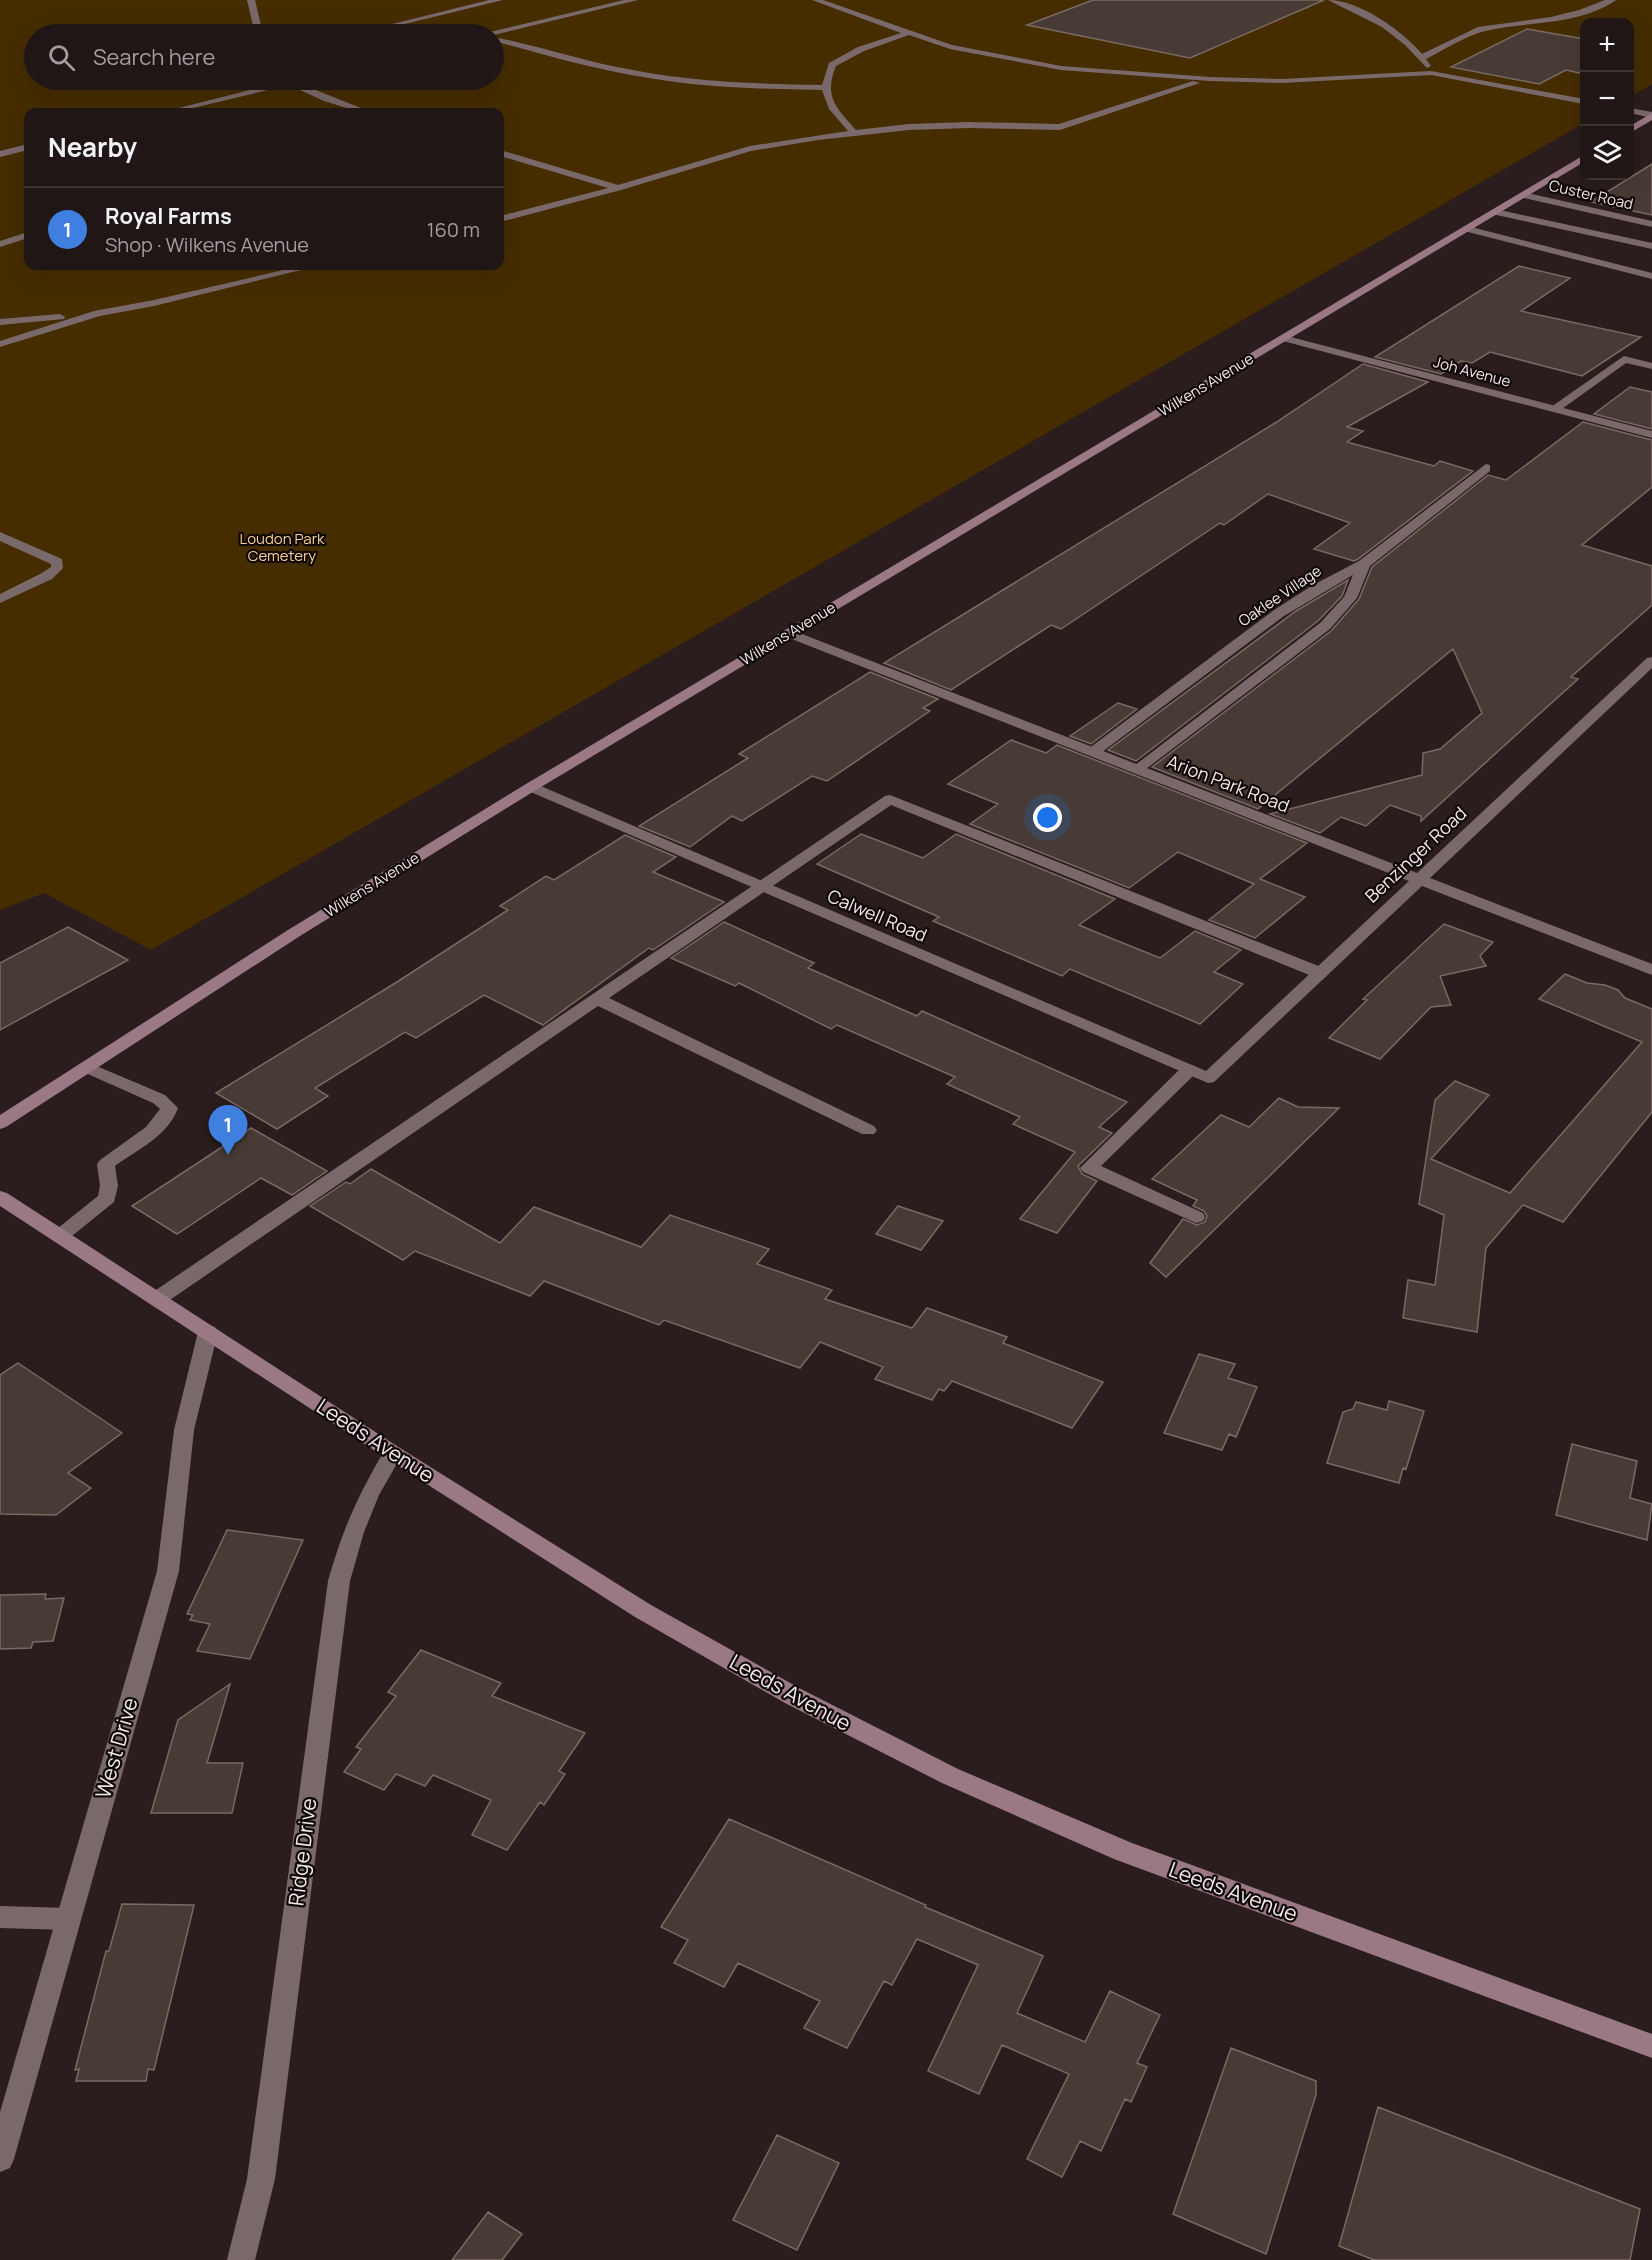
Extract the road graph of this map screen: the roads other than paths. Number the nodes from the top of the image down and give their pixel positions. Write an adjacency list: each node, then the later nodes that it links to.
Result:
1 (251, 0): 7 (street)
2 (499, 0): 8 (street)
3 (634, 0): 9 (street)
4 (816, 0): 10 (street)
5 (1332, 0): 12 (street)
6 (1612, 0): 12 (street)
7 (257, 24)
8 (398, 24)
9 (504, 30)
10 (908, 33): 14 (street); 15 (street)
11 (504, 42): 15 (street)
12 (1421, 58): 13 (street)
13 (1431, 73): 14 (street); 18 (street)
14 (1210, 79): 24 (street)
15 (824, 88): 24 (street)
16 (251, 90): 19 (street)
17 (306, 90): 20 (street)
18 (1580, 101)
19 (182, 108)
20 (355, 108)
21 (1634, 112): 22 (street)
22 (1652, 116): 23 (main road)
23 (1634, 127)
24 (853, 132): 31 (street)
25 (24, 148): 26 (street)
26 (11, 151): 27 (street); 29 (street)
27 (0, 154)
28 (504, 154): 31 (street)
29 (24, 156)
30 (1580, 160): 32 (main road, Wilkens Avenue)
31 (618, 188): 34 (street)
32 (1523, 195): 33 (main road, Wilkens Avenue); 35 (street, Custer Road)
33 (1495, 212): 36 (street); 37 (main road, Wilkens Avenue)
34 (504, 218)
35 (1652, 224)
36 (1562, 226): 38 (street); 43 (street)
37 (1467, 229): 42 (street); 48 (main road, Wilkens Avenue)
38 (1552, 232)
39 (24, 236): 41 (street)
40 (1542, 239): 42 (street)
41 (0, 244)
42 (1532, 245): 45 (street)
43 (1652, 246)
44 (295, 270): 46 (street)
45 (1652, 276)
46 (98, 313): 47 (street); 49 (street)
47 (0, 322)
48 (1283, 338): 51 (street, Joh Avenue); 57 (main road, Wilkens Avenue)
49 (0, 344)
50 (1652, 366): 51 (street)
51 (1555, 409): 52 (street, Joh Avenue)
52 (1652, 435)
53 (1486, 468): 55 (street, Oaklee Village)
54 (0, 536): 56 (street)
55 (1364, 564): 59 (street, Oaklee Village); 60 (street)
56 (0, 599)
57 (789, 633): 59 (street, Arion Park Road); 61 (main road, Wilkens Avenue)
58 (1652, 661): 62 (street, Benzinger Road)
59 (1093, 752): 60 (street, Arion Park Road)
60 (1137, 769): 62 (street, Arion Park Road)
61 (531, 787): 63 (street, Calwell Road); 67 (main road, Wilkens Avenue)
62 (1419, 879): 64 (street, Arion Park Road); 65 (street, Benzinger Road)
63 (761, 887): 65 (street); 66 (street); 68 (street, Calwell Road)
64 (1652, 970)
65 (1320, 973): 69 (street, Benzinger Road)
66 (597, 999): 71 (street); 75 (street)
67 (87, 1067): 70 (main road, Wilkens Avenue); 74 (street)
68 (1189, 1071): 69 (street, Calwell Road); 73 (street)
69 (1208, 1078)
70 (0, 1123)
71 (868, 1130)
72 (0, 1197): 74 (main road, Leeds Avenue)
73 (1196, 1217)
74 (60, 1236): 75 (main road, Leeds Avenue)
75 (157, 1299): 76 (main road, Leeds Avenue)
76 (208, 1332): 77 (main road, Leeds Avenue); 79 (street, West Drive)
77 (393, 1453): 80 (main road, Leeds Avenue); 82 (street, Ridge Drive)
78 (0, 1917): 79 (street)
79 (68, 1919): 81 (street, West Drive)
80 (1652, 2046)
81 (0, 2159)
82 (241, 2260)

